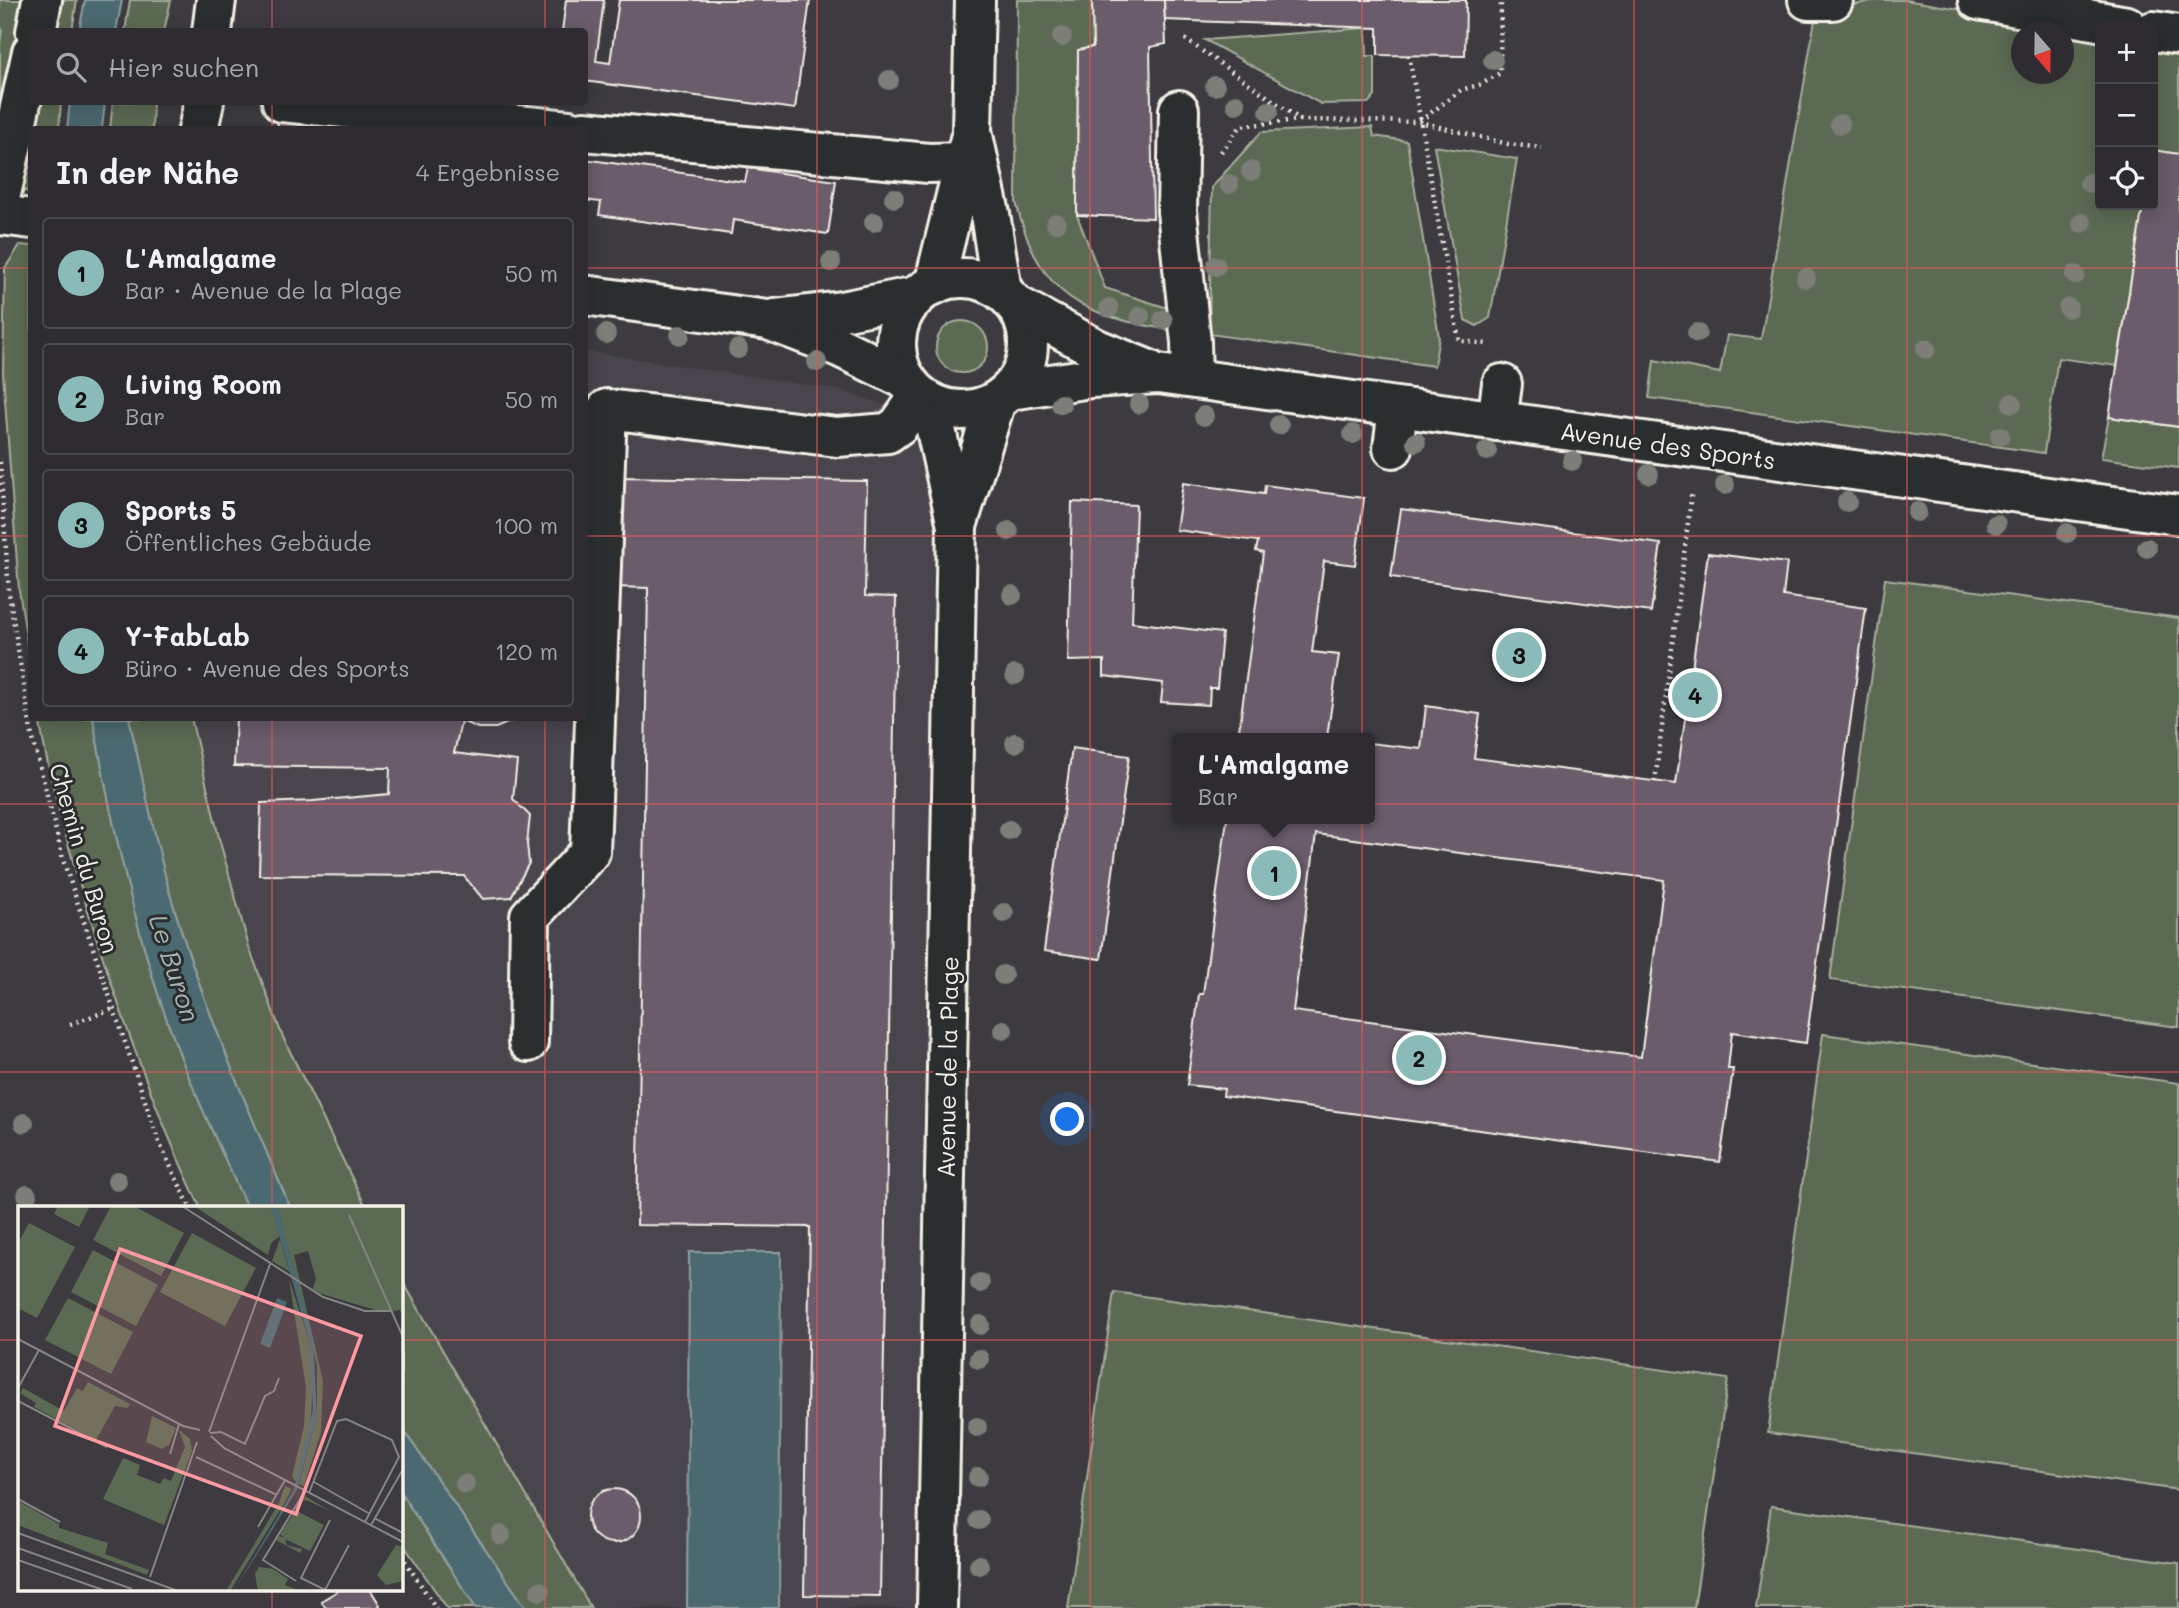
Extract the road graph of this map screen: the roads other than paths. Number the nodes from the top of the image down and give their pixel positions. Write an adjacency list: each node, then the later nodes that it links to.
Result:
1 (42, 0): 8 (street)
2 (216, 0): 9 (street)
3 (975, 0): 19 (street)
4 (1808, 0): 5 (street)
5 (1833, 0)
6 (1978, 0): 7 (street)
7 (2098, 21)
8 (37, 28)
9 (212, 28)
10 (2158, 32): 11 (street)
11 (2179, 35)
12 (28, 88): 20 (street)
13 (203, 105): 16 (street)
14 (313, 105): 17 (street)
15 (1179, 110): 25 (street)
16 (199, 126)
17 (528, 126)
18 (588, 131): 19 (street)
19 (968, 146): 21 (street); 23 (street)
20 (14, 213)
21 (925, 291): 23 (street); 24 (street); 26 (street)
22 (588, 296): 24 (street)
23 (1009, 298): 25 (street, Avenue des Sports); 27 (street)
24 (768, 320): 26 (street)
25 (1175, 376): 27 (street, Avenue des Sports); 28 (street, Avenue des Sports)
26 (919, 393): 27 (street); 31 (street, Avenue de la Plage); 32 (street)
27 (1003, 396): 31 (street, Avenue de la Plage)
28 (1398, 408): 29 (street); 30 (street, Avenue des Sports)
29 (1393, 448)
30 (2179, 515)
31 (957, 526): 33 (street, Avenue de la Plage)
32 (528, 1042)
33 (937, 1608)

